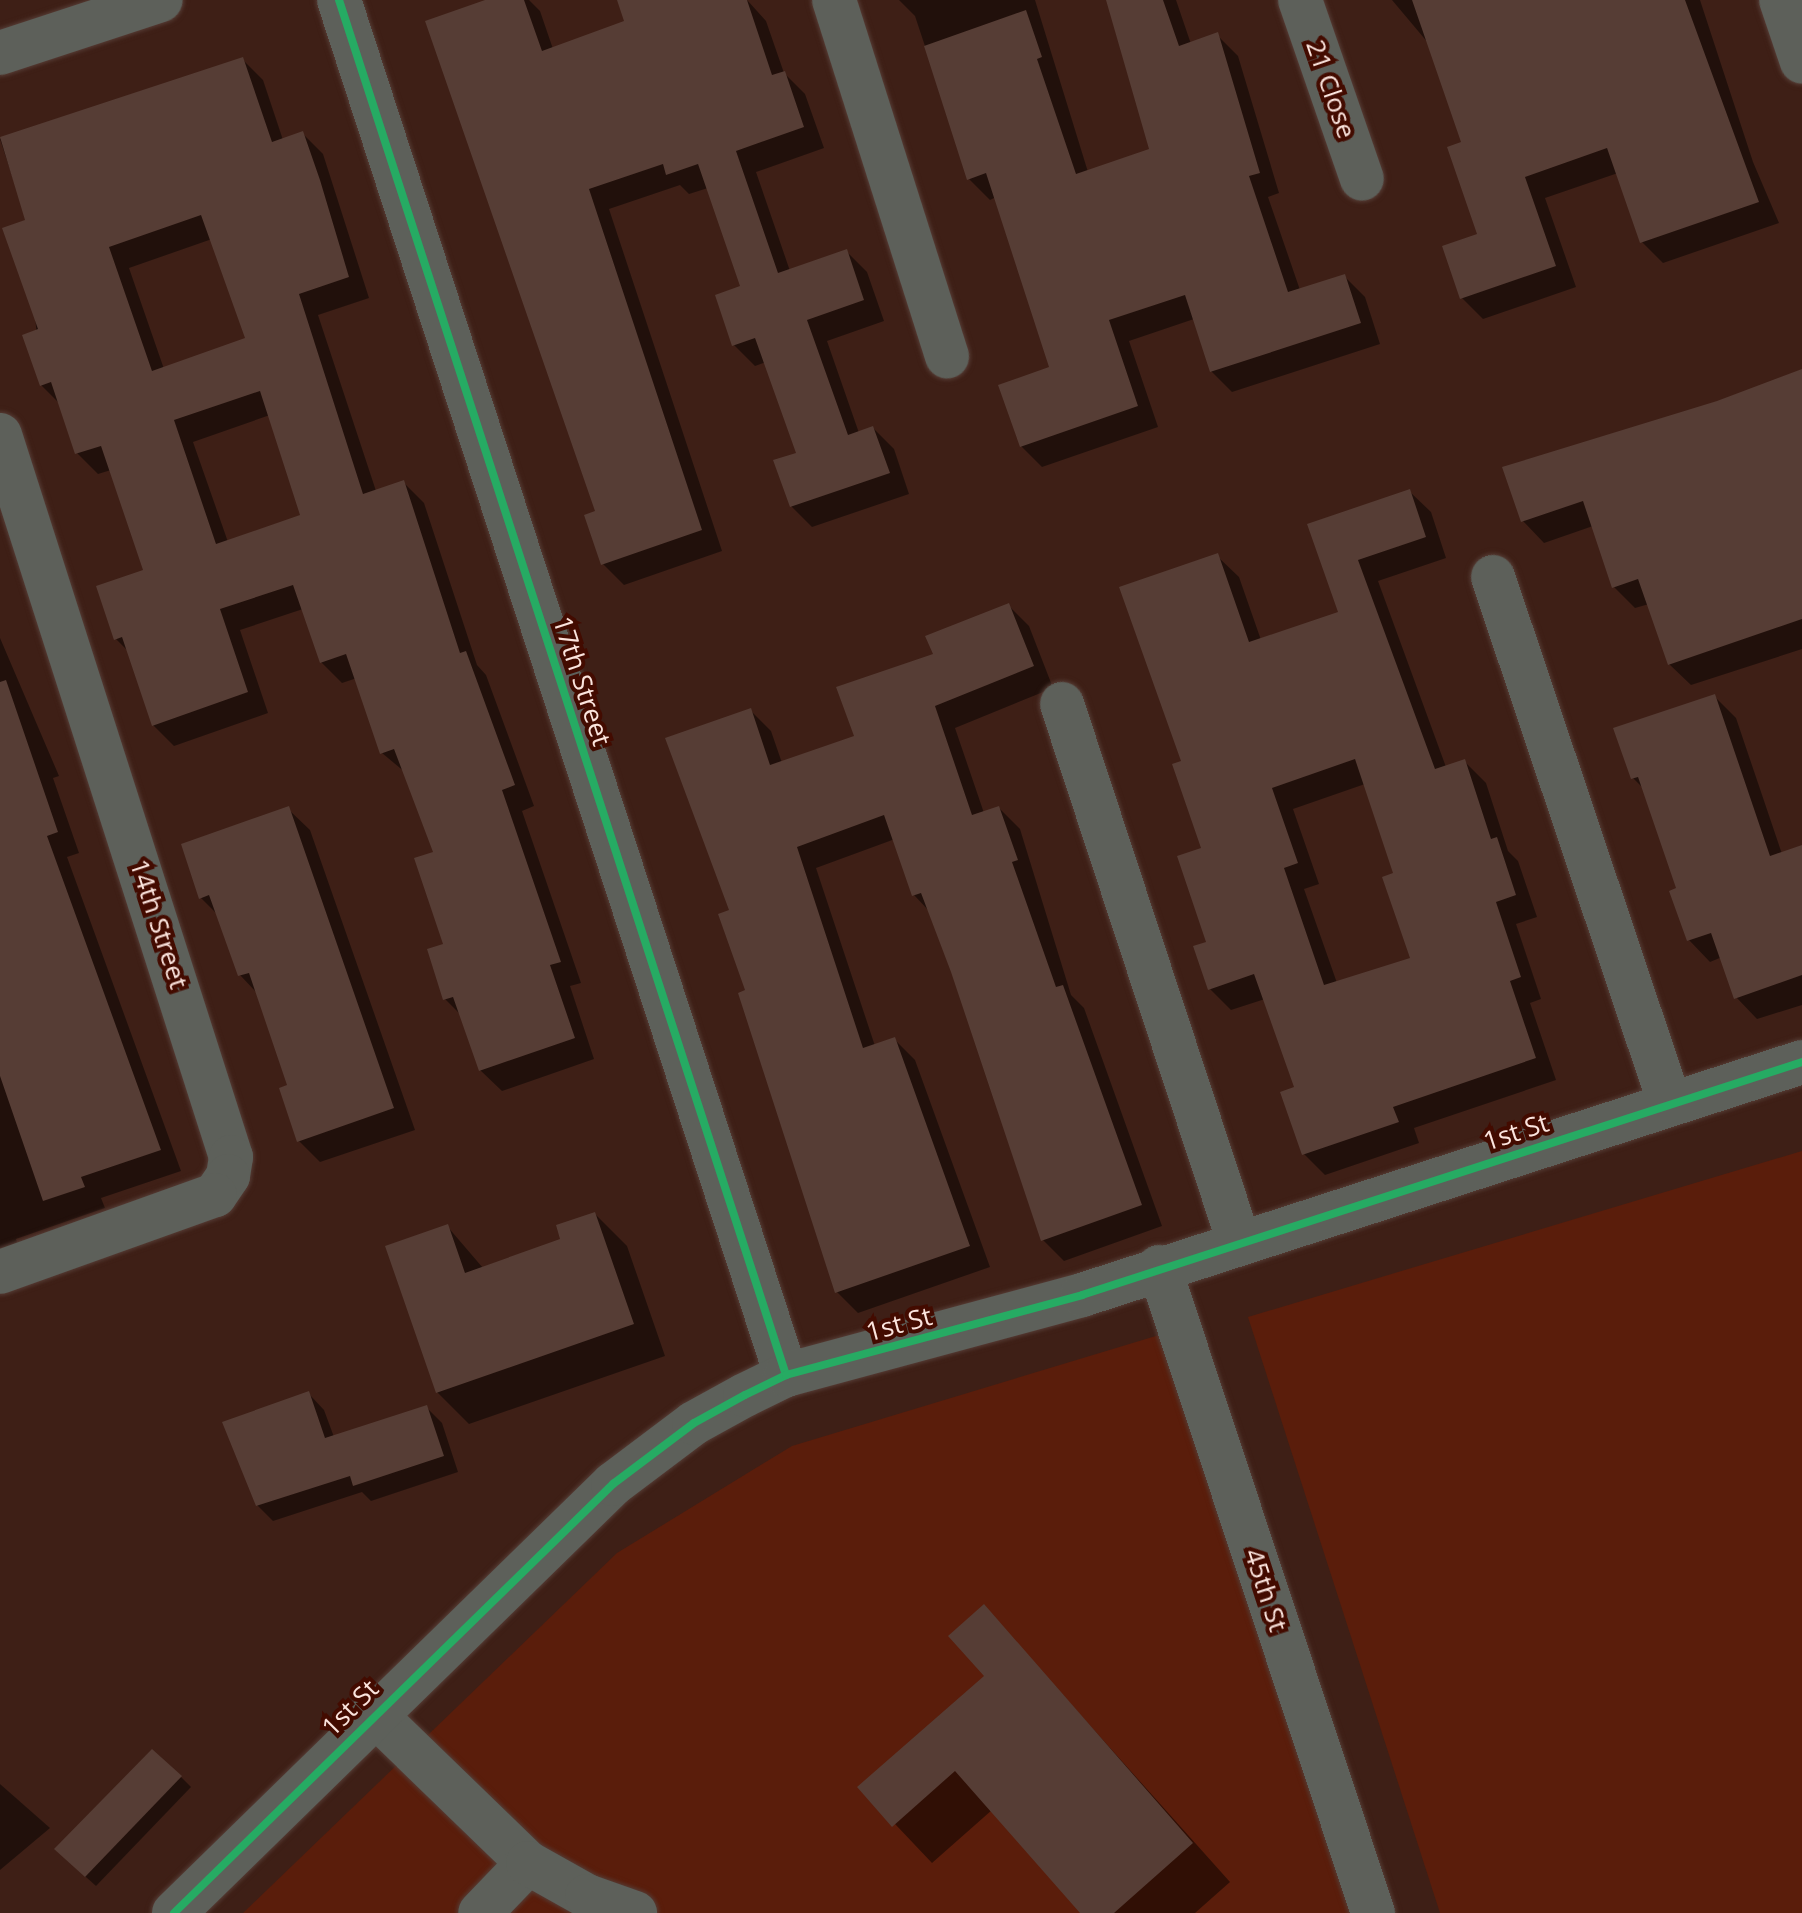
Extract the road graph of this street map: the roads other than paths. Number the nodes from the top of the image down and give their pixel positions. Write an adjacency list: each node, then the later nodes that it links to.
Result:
1 (161, 0): 6 (street)
2 (339, 0): 18 (street, 17th Street)
3 (834, 0): 9 (street)
4 (1300, 0): 8 (street, 21 Close)
5 (1781, 0): 7 (street)
6 (0, 53)
7 (1802, 62)
8 (1362, 179)
9 (947, 357)
10 (0, 435): 17 (street, 14th Street)
11 (1493, 577): 14 (street)
12 (1062, 704): 15 (street)
13 (1802, 1062): 14 (street, 1st St)
14 (1670, 1104): 15 (street, 1st St)
15 (1239, 1242): 16 (street, 1st St)
16 (1159, 1267): 18 (street, 1st St); 25 (street, 45th St)
17 (0, 1272)
18 (786, 1375): 19 (street, 1st St)
19 (373, 1713): 20 (street); 22 (street, 1st St)
20 (528, 1863): 21 (street); 23 (street)
21 (578, 1905): 24 (street)
22 (174, 1913)
23 (480, 1913)
24 (635, 1913)
25 (1373, 1913)

